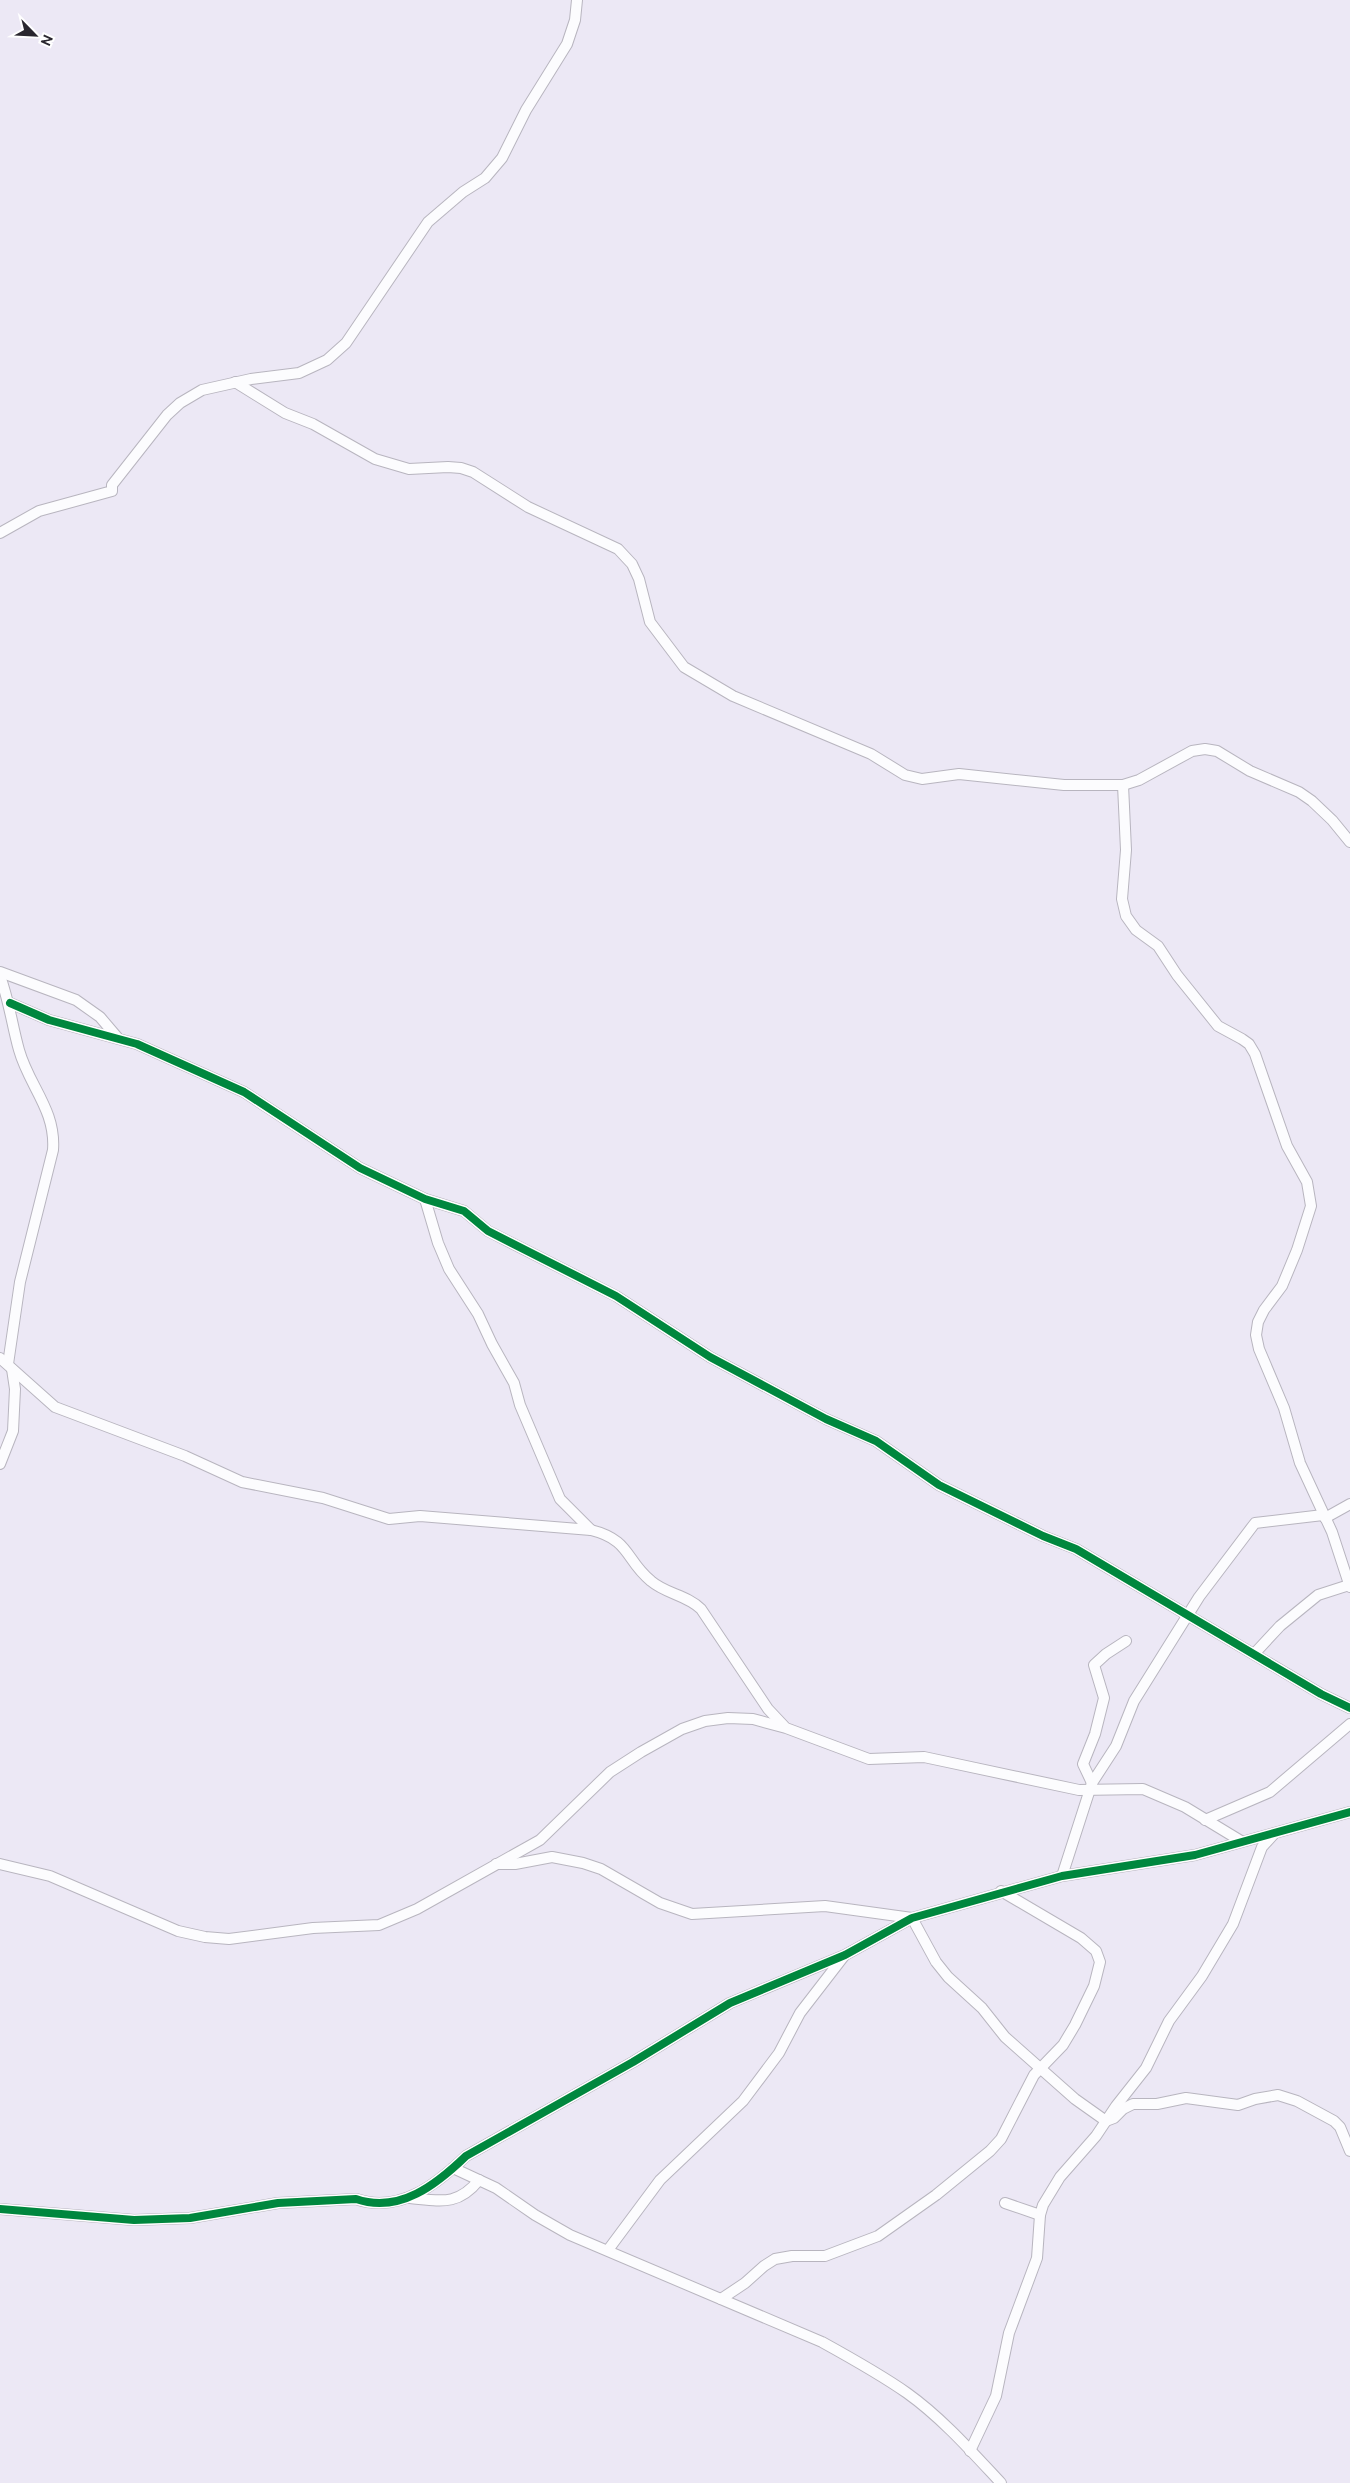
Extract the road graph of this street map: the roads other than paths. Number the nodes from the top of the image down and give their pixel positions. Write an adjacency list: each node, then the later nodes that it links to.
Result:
1 (577, 0): 2 (street)
2 (235, 382): 3 (street); 4 (street)
3 (0, 533)
4 (1123, 785): 5 (street); 14 (street)
5 (1350, 842)
6 (0, 974): 7 (street); 9 (street)
7 (3, 990): 8 (street)
8 (10, 1003): 9 (street); 11 (street)
9 (117, 1037): 10 (street)
10 (425, 1199): 15 (street); 17 (street)
11 (7, 1364): 12 (street); 15 (street)
12 (0, 1464)
13 (1350, 1504): 14 (street)
14 (1324, 1517): 16 (street); 17 (street)
15 (591, 1530): 22 (street)
16 (1350, 1586): 19 (street)
17 (1188, 1615): 19 (street); 23 (street)
18 (1126, 1641): 23 (street)
19 (1254, 1654): 20 (street)
20 (1350, 1708)
21 (1350, 1724): 25 (street)
22 (786, 1728): 23 (street); 29 (street)
23 (1091, 1786): 25 (street); 30 (street)
24 (1350, 1812): 26 (street)
25 (1205, 1820): 27 (street)
26 (1275, 1834): 27 (street); 35 (street)
27 (1241, 1841): 30 (street)
28 (0, 1864): 29 (street)
29 (496, 1864): 32 (street)
30 (1062, 1876): 31 (street)
31 (1001, 1891): 32 (street); 34 (street)
32 (912, 1918): 33 (street); 34 (street)
33 (845, 1954): 37 (street); 43 (street)
34 (1040, 2069): 35 (street); 44 (street)
35 (1106, 2121): 36 (street); 42 (street)
36 (1350, 2151)
37 (453, 2168): 38 (street); 39 (street)
38 (479, 2180): 39 (street); 43 (street)
39 (410, 2198): 41 (street)
40 (1005, 2203): 42 (street)
41 (0, 2209)
42 (1040, 2215): 45 (street)
43 (608, 2250): 44 (street)
44 (721, 2299): 45 (street)
45 (970, 2452): 46 (street)
46 (1000, 2483)

